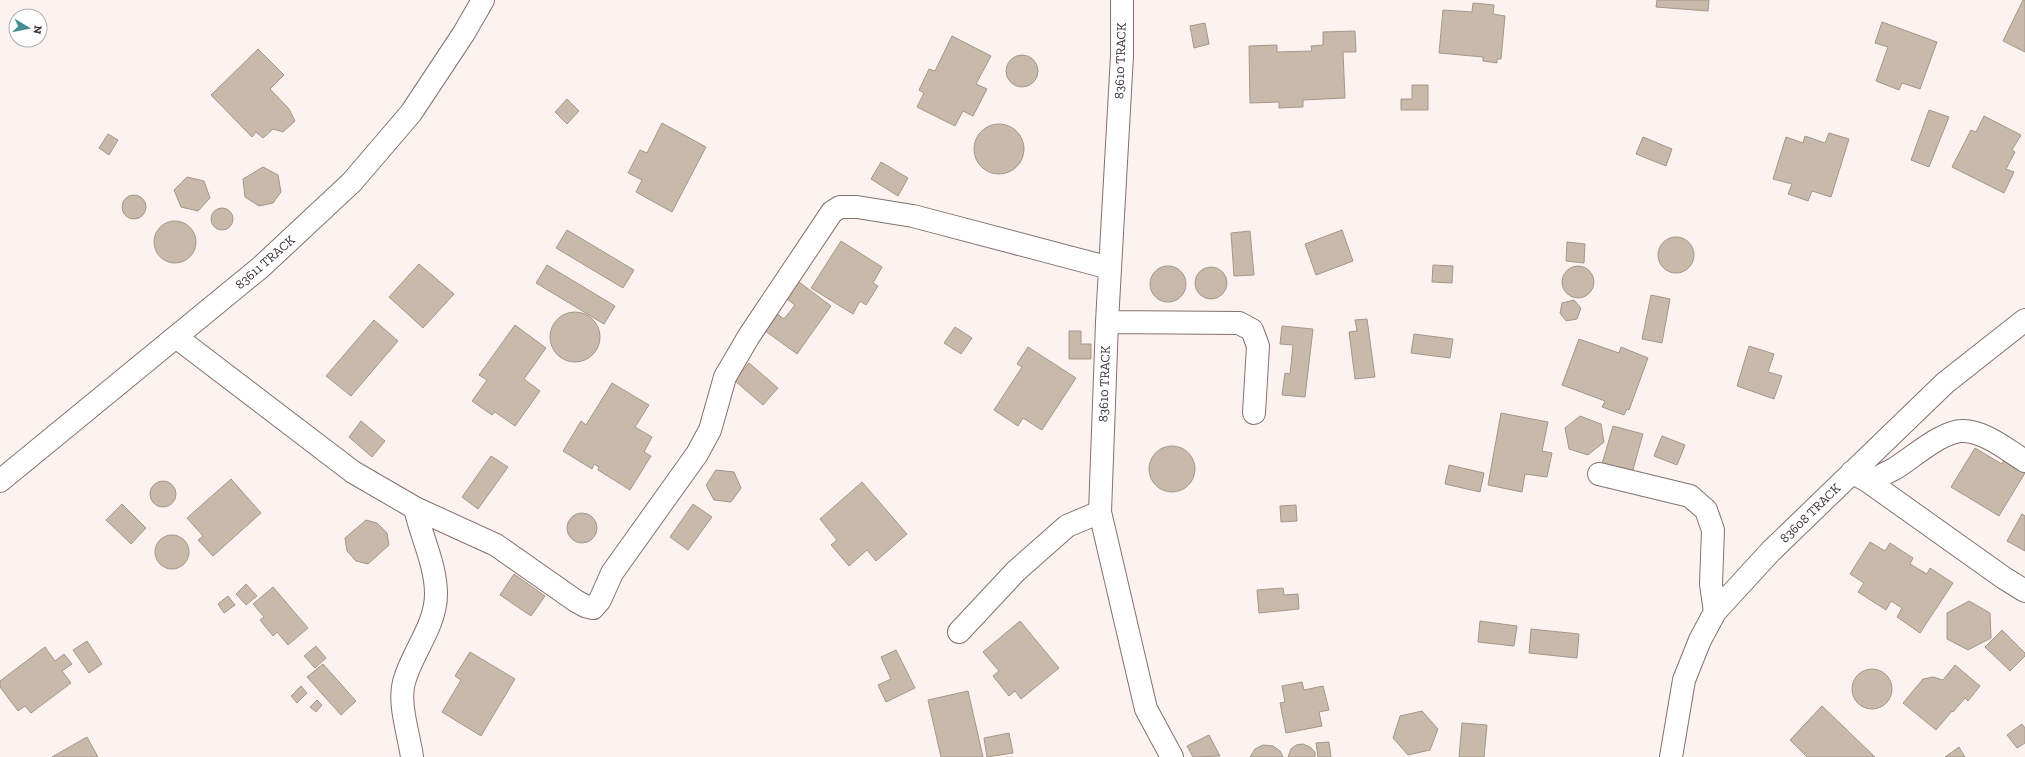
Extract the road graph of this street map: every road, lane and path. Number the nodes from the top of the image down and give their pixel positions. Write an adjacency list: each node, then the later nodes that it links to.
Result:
1 (484, 0): 6 (street, 83611 TRACK)
2 (1122, 0): 3 (street, 83610 TRACK)
3 (1110, 268): 5 (street, 83610 TRACK); 12 (street)
4 (2025, 320): 10 (street, 83608 TRACK)
5 (1107, 322): 7 (street); 13 (street, 83610 TRACK)
6 (176, 337): 11 (street, 83611 TRACK); 12 (street)
7 (1254, 413)
8 (2025, 461): 10 (street)
9 (1599, 474): 15 (street)
10 (1861, 477): 14 (street); 15 (street, 83608 TRACK)
11 (0, 481)
12 (415, 508): 17 (street)
13 (1100, 512): 16 (street); 18 (street, 83610 TRACK)
14 (2025, 591)
15 (1715, 612): 19 (street, 83608 TRACK)
16 (959, 632)
17 (412, 757)
18 (1172, 757)
19 (1671, 757)

